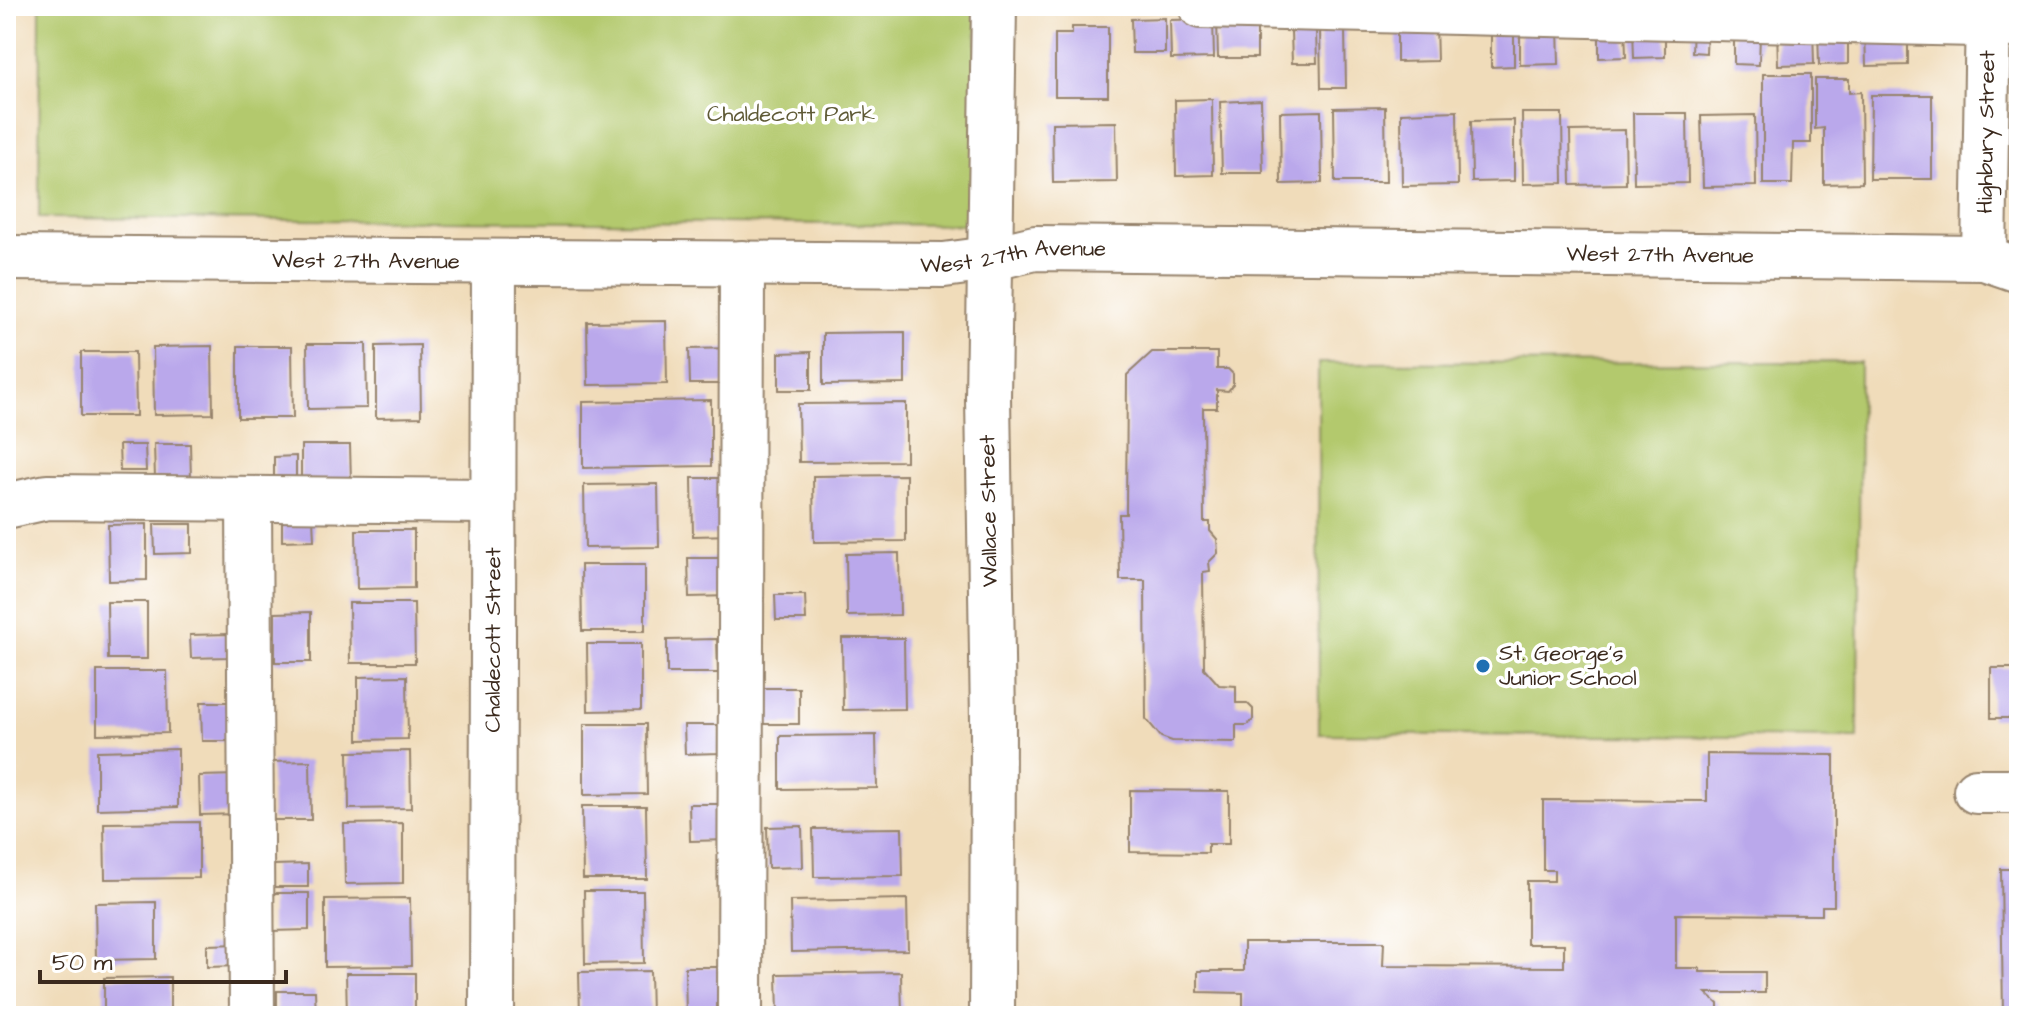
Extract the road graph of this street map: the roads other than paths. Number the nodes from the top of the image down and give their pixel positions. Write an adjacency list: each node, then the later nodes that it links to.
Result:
1 (994, 6): 5 (street, Wallace Street)
2 (1201, 6): 3 (street)
3 (1998, 19): 8 (street, Highbury Street)
4 (6, 258): 6 (street, West 27th Avenue)
5 (989, 259): 7 (street, West 27th Avenue); 8 (street, West 27th Avenue); 17 (street, Wallace Street)
6 (494, 262): 7 (street, West 27th Avenue); 10 (street, Chaldecott Street)
7 (742, 263): 16 (street)
8 (2002, 264)
9 (249, 499): 10 (street); 11 (street); 14 (street)
10 (492, 501): 15 (street, Chaldecott Street)
11 (6, 506)
12 (1976, 791): 13 (street)
13 (2019, 791)
14 (252, 1016)
15 (492, 1016)
16 (740, 1016)
17 (992, 1016)

